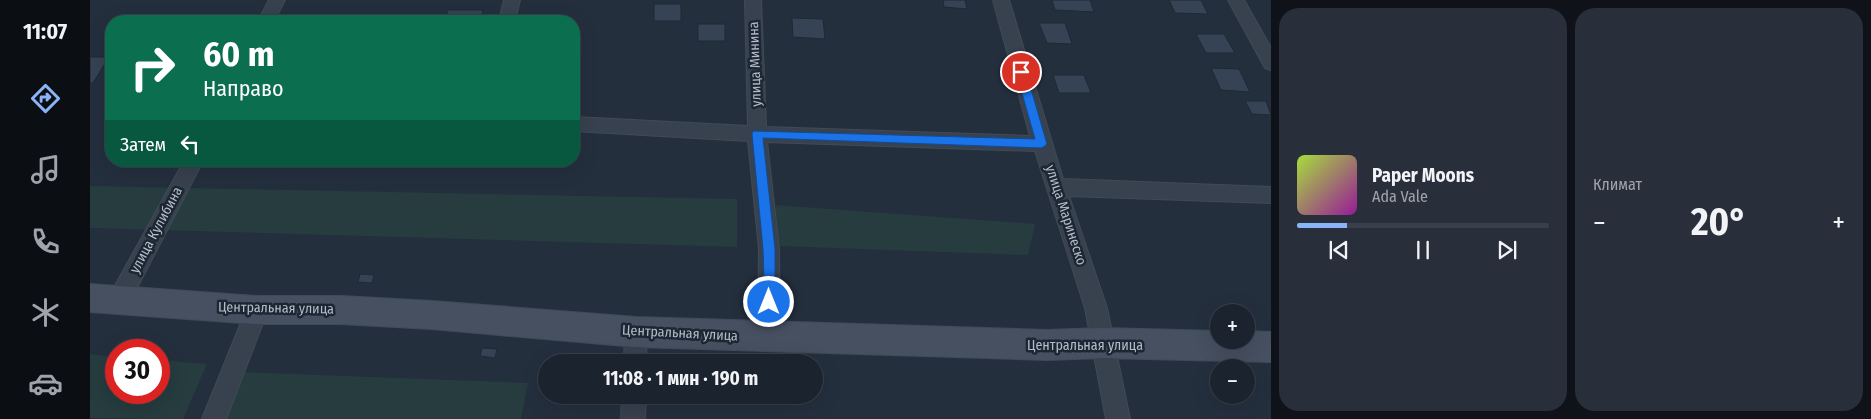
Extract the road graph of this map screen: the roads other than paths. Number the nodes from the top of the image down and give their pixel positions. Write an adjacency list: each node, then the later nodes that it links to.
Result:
1 (277, 0): 6 (street)
2 (512, 0): 7 (street)
3 (753, 0): 10 (street, улица Минина)
4 (1001, 0): 11 (street, улица Маринеско)
5 (1236, 0): 8 (street)
6 (269, 15)
7 (508, 15)
8 (1271, 63)
9 (580, 124): 10 (street)
10 (757, 134): 11 (street); 18 (street, улица Минина)
11 (1042, 144): 13 (street, улица Маринеско)
12 (190, 167): 15 (street, улица Кулибина)
13 (1057, 187): 14 (street); 19 (street, улица Маринеско)
14 (1271, 195)
15 (104, 299): 16 (main road, Центральная улица)
16 (257, 310): 17 (main road, Центральная улица); 23 (street)
17 (636, 332): 18 (main road, Центральная улица); 21 (street)
18 (769, 337): 19 (main road, Центральная улица)
19 (1103, 344): 20 (main road, Центральная улица); 25 (street, улица Маринеско)
20 (1271, 347)
21 (635, 354)
22 (634, 404): 24 (street)
23 (214, 419)
24 (633, 419)
25 (1118, 419)

